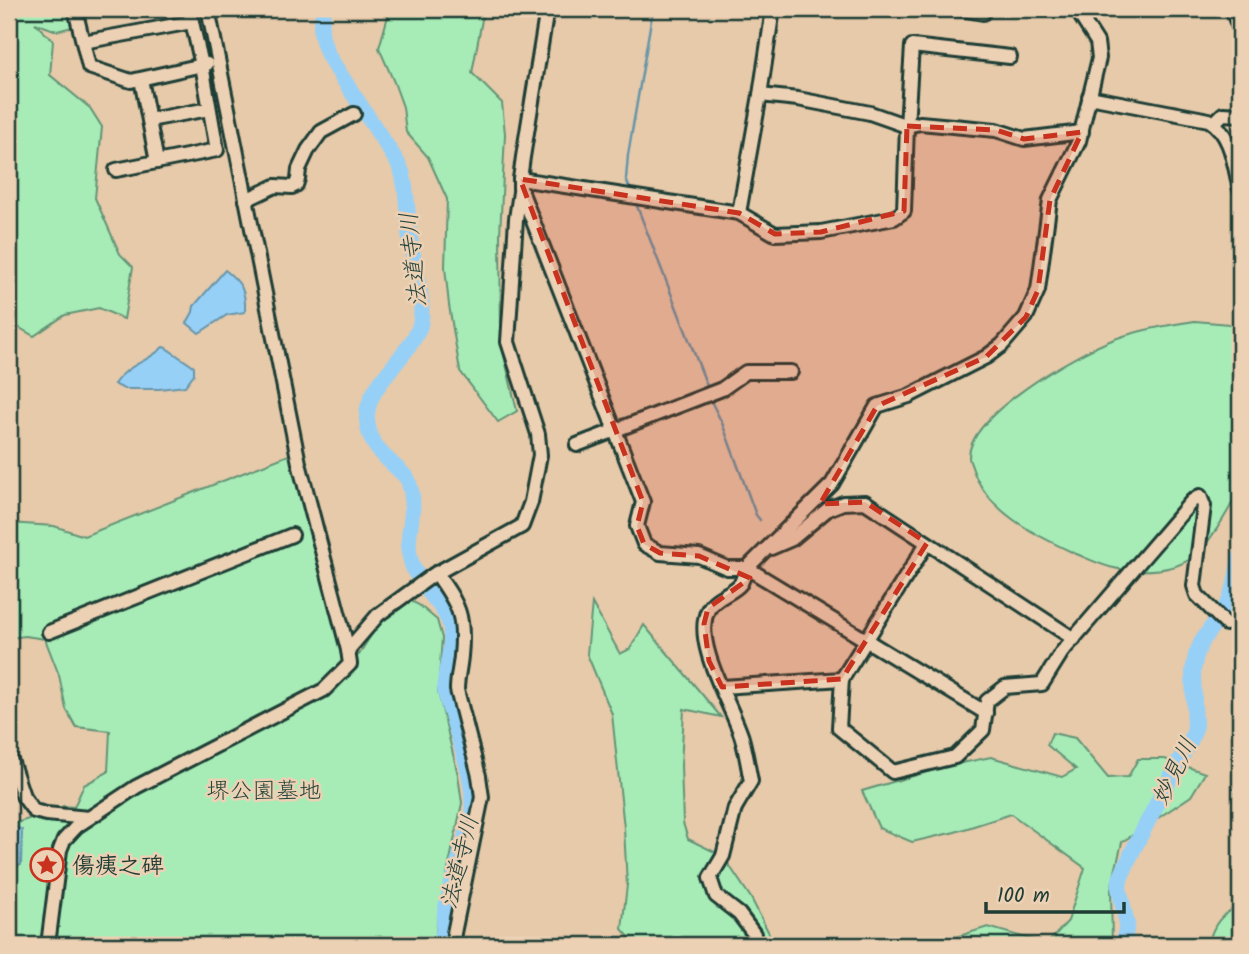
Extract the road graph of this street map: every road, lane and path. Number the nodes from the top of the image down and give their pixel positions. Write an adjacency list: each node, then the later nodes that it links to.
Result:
1 (75, 9): 11 (street)
2 (208, 9): 13 (street)
3 (547, 9): 27 (street)
4 (773, 9): 16 (street)
5 (960, 9): 8 (street)
6 (1076, 9): 17 (street)
7 (1232, 9): 10 (street)
8 (983, 13)
9 (190, 15): 11 (street); 14 (street)
10 (1240, 30)
11 (83, 42): 15 (street)
12 (1010, 57): 23 (street)
13 (218, 62): 14 (street); 29 (street)
14 (202, 65): 15 (street); 18 (street)
15 (141, 79): 21 (street)
16 (760, 95): 23 (street); 30 (street)
17 (1089, 97): 22 (street); 24 (street)
18 (209, 109): 21 (street); 25 (street)
19 (354, 114): 29 (street)
20 (1240, 115): 22 (street)
21 (149, 120): 25 (street)
22 (1214, 123): 28 (street)
23 (907, 126): 24 (street); 30 (street)
24 (1082, 132): 36 (street)
25 (157, 162): 26 (street)
26 (116, 170)
27 (520, 184): 30 (street); 32 (street); 38 (street)
28 (1240, 189)
29 (246, 200): 43 (street)
30 (739, 213)
31 (791, 372): 32 (street)
32 (615, 431): 33 (street); 37 (street)
33 (577, 445)
34 (292, 535): 40 (street)
35 (927, 543): 36 (street); 41 (street); 42 (street)
36 (764, 551): 37 (street)
37 (747, 568): 42 (street); 45 (street)
38 (434, 574): 43 (street); 50 (street)
39 (1226, 624): 41 (street)
40 (49, 632)
41 (1074, 639): 46 (street)
42 (866, 641): 44 (street); 46 (street)
43 (348, 650): 48 (street)
44 (842, 678): 45 (street); 46 (street)
45 (722, 687): 51 (street)
46 (986, 713)
47 (9, 757): 48 (street)
48 (89, 818): 49 (street)
49 (48, 945)
50 (453, 945)
51 (753, 945)

